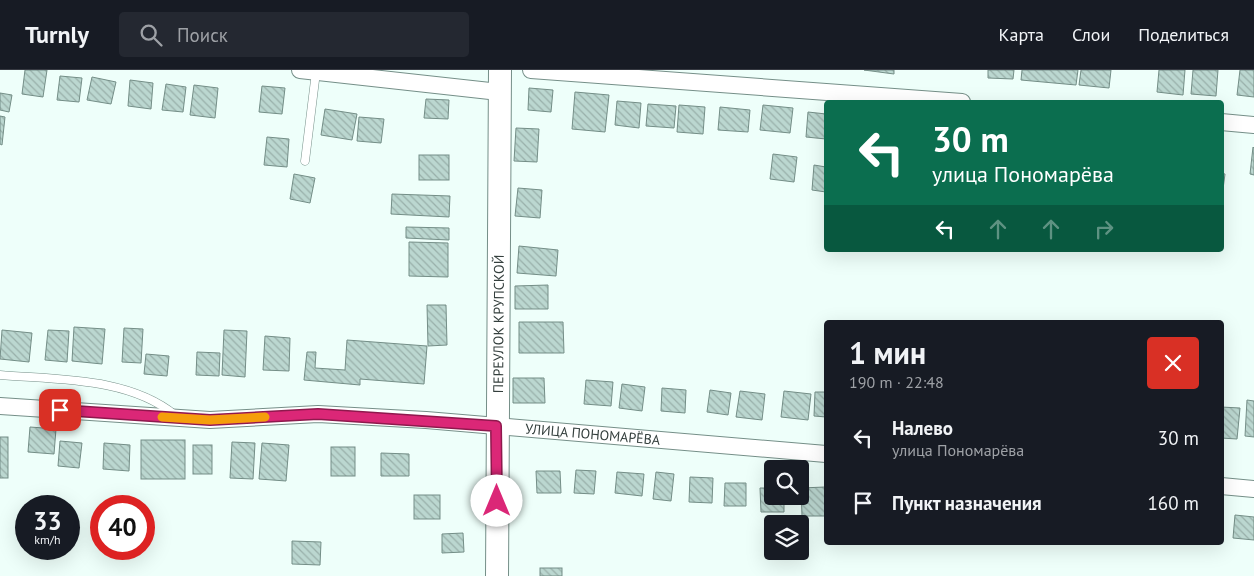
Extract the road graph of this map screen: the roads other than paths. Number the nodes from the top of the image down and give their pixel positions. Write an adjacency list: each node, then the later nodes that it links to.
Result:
1 (500, 70): 4 (street, ПЕРЕУЛОК КРУПСКОЙ)
2 (530, 70): 5 (street)
3 (308, 71): 4 (street); 8 (lane)
4 (500, 92): 12 (street, ПЕРЕУЛОК КРУПСКОЙ)
5 (935, 100)
6 (1224, 122): 7 (street)
7 (1254, 124)
8 (305, 161)
9 (0, 375): 11 (lane)
10 (0, 406): 11 (street, УЛИЦА ПОНОМАРЁВА)
11 (178, 418): 12 (street, УЛИЦА ПОНОМАРЁВА)
12 (496, 426): 13 (street, УЛИЦА ПОНОМАРЁВА); 16 (street, ПЕРЕУЛОК КРУПСКОЙ)
13 (824, 454)
14 (1224, 486): 15 (street)
15 (1254, 489)
16 (497, 576)

